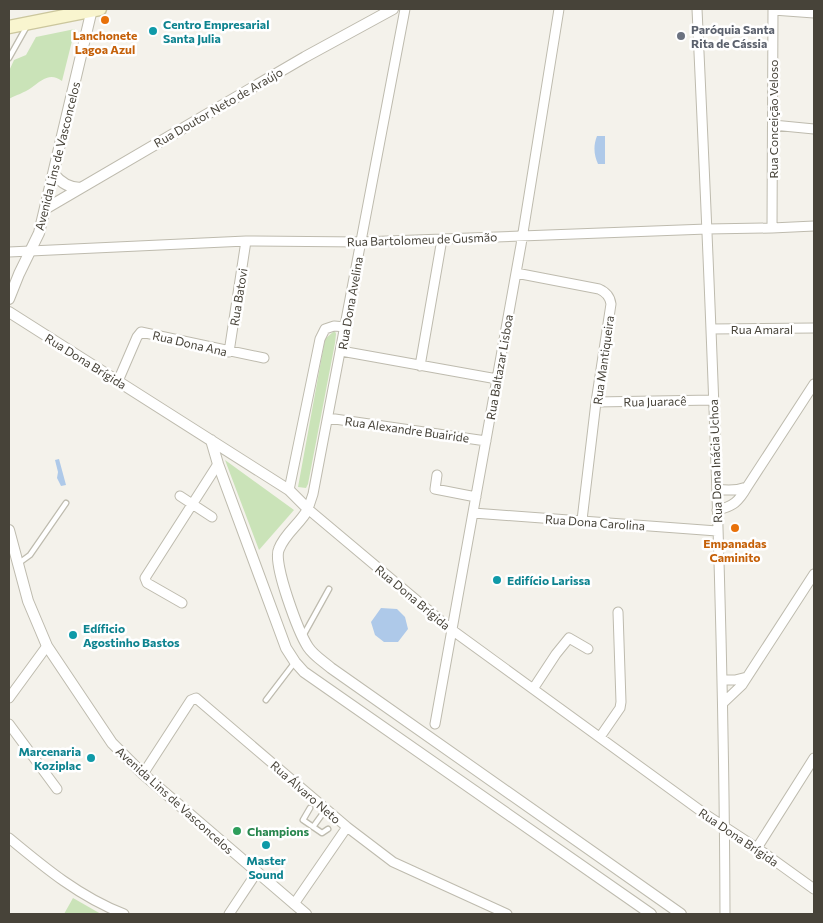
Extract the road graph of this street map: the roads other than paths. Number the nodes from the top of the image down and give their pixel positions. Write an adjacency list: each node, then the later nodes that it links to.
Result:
1 (393, 9): 14 (street, Rua Doutor Neto de Araújo)
2 (405, 9): 22 (street, Rua Dona Avelina)
3 (559, 9): 19 (street, Rua Baltazar Lisboa)
4 (697, 9): 18 (street, Rua Dona Inácia Uchoa)
5 (773, 9): 7 (street); 11 (street, Rua Conceição Veloso)
6 (95, 10): 8 (main road); 13 (street, Avenida Lins de Vasconcelos)
7 (814, 13)
8 (28, 24): 9 (main road); 10 (lane)
9 (9, 27)
10 (9, 58)
11 (772, 125): 12 (street); 17 (street, Rua Conceição Veloso)
12 (814, 129)
13 (54, 174): 14 (street); 15 (street, Avenida Lins de Vasconcelos)
14 (81, 188): 15 (street, Rua Doutor Neto de Araújo)
15 (45, 209): 23 (street, Avenida Lins de Vasconcelos)
16 (814, 226): 17 (street, Rua Bartolomeu de Gusmão)
17 (772, 228): 18 (street, Rua Bartolomeu de Gusmão)
18 (707, 229): 19 (street, Rua Bartolomeu de Gusmão); 30 (street, Rua Dona Inácia Uchoa)
19 (522, 236): 20 (street, Rua Bartolomeu de Gusmão); 25 (street, Rua Baltazar Lisboa)
20 (442, 239): 22 (street, Rua Bartolomeu de Gusmão); 34 (street)
21 (246, 241): 22 (street, Rua Bartolomeu de Gusmão); 23 (street, Rua Bartolomeu de Gusmão); 32 (street, Rua Batovi)
22 (361, 242): 28 (street, Rua Dona Avelina)
23 (30, 251): 24 (street, Rua Bartolomeu de Gusmão); 26 (street, Avenida Lins de Vasconcelos)
24 (9, 252)
25 (516, 273): 35 (street, Rua Baltazar Lisboa); 39 (street, Rua Mantiqueira)
26 (9, 299)
27 (9, 312): 36 (street, Rua Dona Brígida)
28 (346, 326): 31 (street, Rua Dona Avelina); 47 (street)
29 (814, 328): 30 (street, Rua Amaral)
30 (710, 329): 38 (street, Rua Dona Inácia Uchoa)
31 (341, 351): 34 (street); 40 (street, Rua Dona Avelina)
32 (230, 352): 33 (street, Rua Dona Ana); 36 (street, Rua Dona Ana)
33 (264, 358)
34 (420, 366): 35 (street)
35 (497, 379): 42 (street, Rua Baltazar Lisboa)
36 (118, 381): 41 (street, Rua Dona Brígida)
37 (813, 390): 45 (street)
38 (713, 400): 39 (street, Rua Juaracê); 46 (street, Rua Dona Inácia Uchoa)
39 (596, 402): 56 (street, Rua Mantiqueira)
40 (328, 418): 42 (street, Rua Alexandre Buairide); 52 (street, Rua Dona Avelina)
41 (211, 440): 43 (street); 47 (street, Rua Dona Brígida)
42 (486, 441): 49 (street, Rua Baltazar Lisboa)
43 (218, 464): 51 (street); 68 (street)
44 (437, 475): 49 (street)
45 (747, 488): 46 (street); 53 (street)
46 (717, 489): 53 (street, Rua Dona Inácia Uchoa)
47 (288, 490): 52 (street, Rua Dona Brígida)
48 (180, 496): 51 (street)
49 (476, 497): 54 (street, Rua Baltazar Lisboa)
50 (66, 503): 59 (lane)
51 (192, 504): 55 (street); 62 (street)
52 (308, 508): 64 (street, Rua Dona Brígida); 65 (street)
53 (718, 510): 58 (street, Rua Dona Inácia Uchoa)
54 (473, 513): 56 (street, Rua Dona Carolina); 64 (street, Rua Baltazar Lisboa)
55 (212, 517)
56 (582, 520): 58 (street, Rua Dona Carolina)
57 (9, 530): 59 (street, Avenida Lins de Vasconcelos)
58 (717, 531): 70 (street, Rua Dona Inácia Uchoa)
59 (18, 564): 66 (street, Avenida Lins de Vasconcelos)
60 (814, 574): 69 (street)
61 (329, 589): 65 (lane)
62 (182, 603)
63 (618, 612): 77 (street)
64 (452, 630): 71 (street, Rua Dona Brígida); 76 (street, Rua Baltazar Lisboa)
65 (303, 637): 97 (street)
66 (47, 646): 72 (street); 79 (street, Avenida Lins de Vasconcelos)
67 (588, 649): 71 (street)
68 (295, 662): 73 (lane); 96 (street)
69 (747, 677): 70 (street); 74 (street)
70 (722, 680): 74 (street, Rua Dona Inácia Uchoa)
71 (533, 689): 77 (street, Rua Dona Brígida)
72 (9, 698)
73 (266, 700)
74 (723, 703): 83 (street, Rua Dona Inácia Uchoa)
75 (9, 724): 80 (street)
76 (435, 724)
77 (600, 737): 83 (street, Rua Dona Brígida)
78 (814, 758): 88 (street)
79 (143, 774): 82 (street, Rua Álvaro Neto); 89 (street, Avenida Lins de Vasconcelos)
80 (57, 789)
81 (310, 808): 84 (lane)
82 (326, 809): 84 (lane); 85 (street, Rua Álvaro Neto)
83 (724, 826): 88 (street, Rua Dona Brígida); 98 (street, Rua Dona Inácia Uchoa)
84 (313, 827): 86 (lane)
85 (347, 827): 91 (street); 95 (street, Rua Álvaro Neto)
86 (328, 829)
87 (9, 838): 92 (street)
88 (757, 848): 90 (street, Rua Dona Brígida)
89 (257, 872): 91 (street, Avenida Lins de Vasconcelos); 93 (street)
90 (814, 889)
91 (294, 904): 94 (street, Avenida Lins de Vasconcelos)
92 (124, 914)
93 (229, 914)
94 (306, 914)
95 (507, 914)
96 (651, 914)
97 (681, 914)
98 (725, 914)

